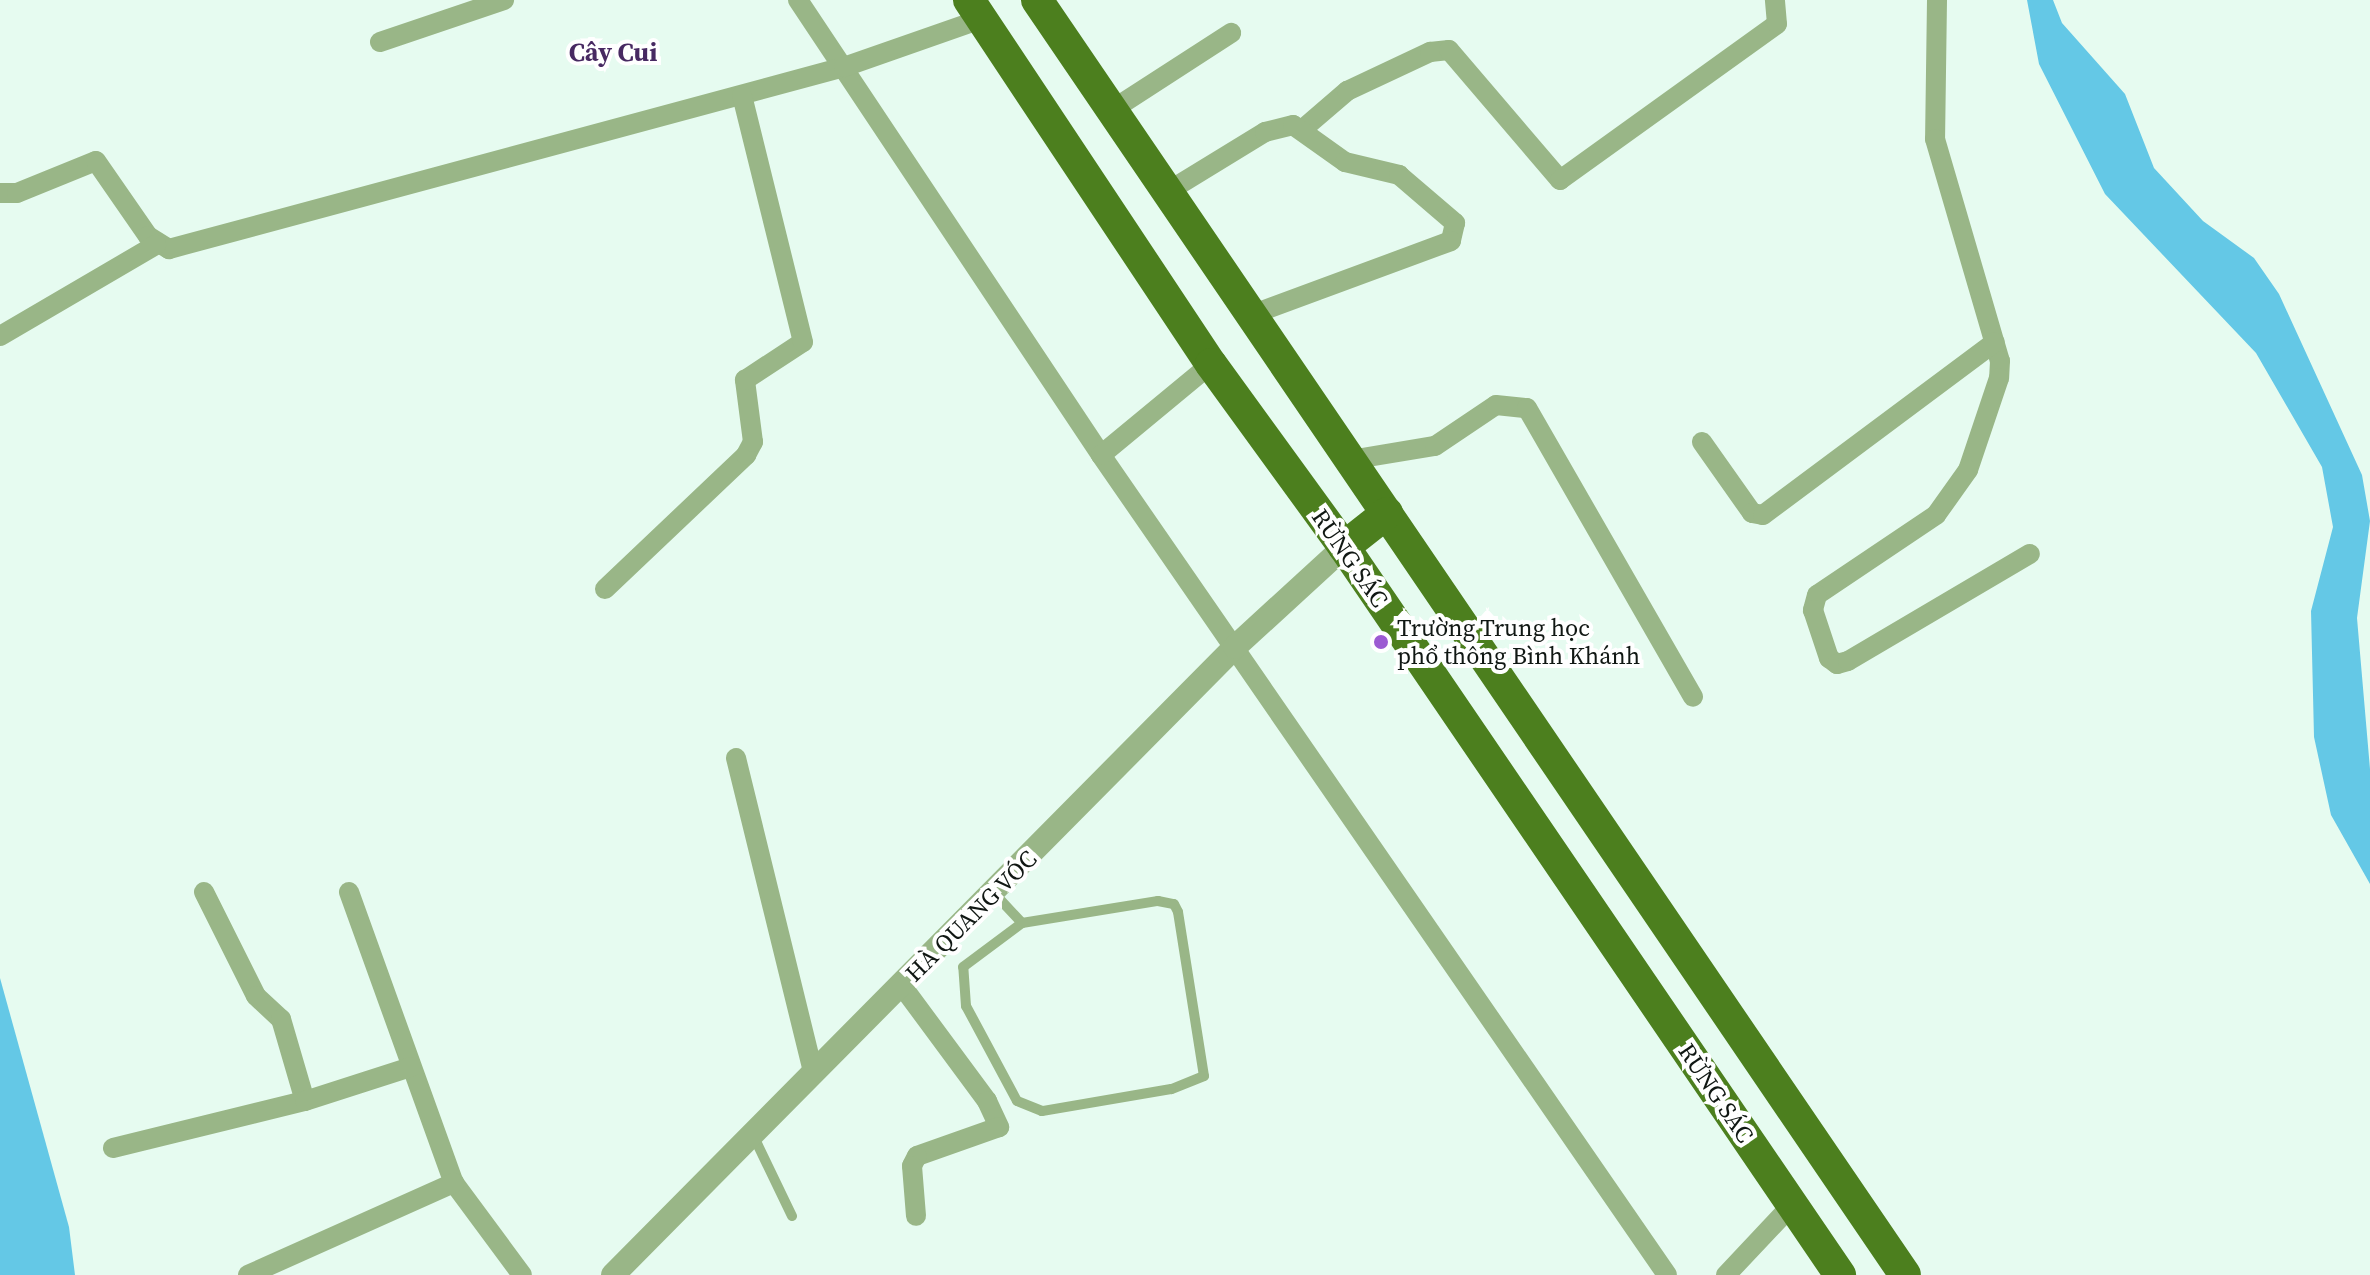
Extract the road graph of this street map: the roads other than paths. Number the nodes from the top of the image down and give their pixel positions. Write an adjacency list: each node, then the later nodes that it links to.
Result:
1 (504, 0): 8 (street)
2 (798, 0): 9 (street)
3 (1037, 0): 11 (main road)
4 (1775, 0): 12 (street)
5 (1937, 0): 18 (street)
6 (969, 15): 9 (street); 19 (main road, RỪNG SÁC)
7 (1231, 33): 11 (street)
8 (380, 42)
9 (844, 67): 10 (street); 21 (street)
10 (742, 95): 15 (street); 26 (street)
11 (1112, 110): 13 (main road)
12 (1304, 128): 13 (street); 16 (street)
13 (1167, 192): 16 (main road)
14 (0, 193): 15 (street)
15 (156, 245): 17 (street)
16 (1251, 315): 22 (main road)
17 (0, 336)
18 (1995, 342): 20 (street); 25 (street)
19 (1201, 370): 21 (street); 24 (main road, RỪNG SÁC)
20 (1702, 442)
21 (1101, 455): 27 (street)
22 (1350, 460): 23 (main road); 28 (street)
23 (1387, 513): 24 (main road); 50 (main road)
24 (1337, 553): 27 (street, HÀ QUANG VÓC); 41 (main road, RỪNG SÁC)
25 (2030, 554)
26 (605, 589)
27 (1235, 647): 32 (street, HÀ QUANG VÓC); 47 (street)
28 (1693, 697)
29 (736, 758): 36 (street)
30 (204, 892): 37 (street)
31 (349, 892): 35 (street)
32 (994, 893): 33 (lane); 34 (street, HÀ QUANG VÓC)
33 (1022, 923): 33 (lane)
34 (902, 986): 36 (street, HÀ QUANG VÓC); 43 (street)
35 (411, 1067): 37 (street); 40 (street)
36 (814, 1075): 38 (street, HÀ QUANG VÓC)
37 (305, 1101): 39 (street)
38 (753, 1135): 42 (lane); 46 (street, HÀ QUANG VÓC)
39 (113, 1148)
40 (454, 1183): 44 (street); 45 (street)
41 (1792, 1205): 48 (street); 49 (main road, RỪNG SÁC)
42 (792, 1216)
43 (916, 1216)
44 (248, 1275)
45 (522, 1275)
46 (613, 1275)
47 (1667, 1275)
48 (1726, 1275)
49 (1840, 1275)
50 (1905, 1275)

